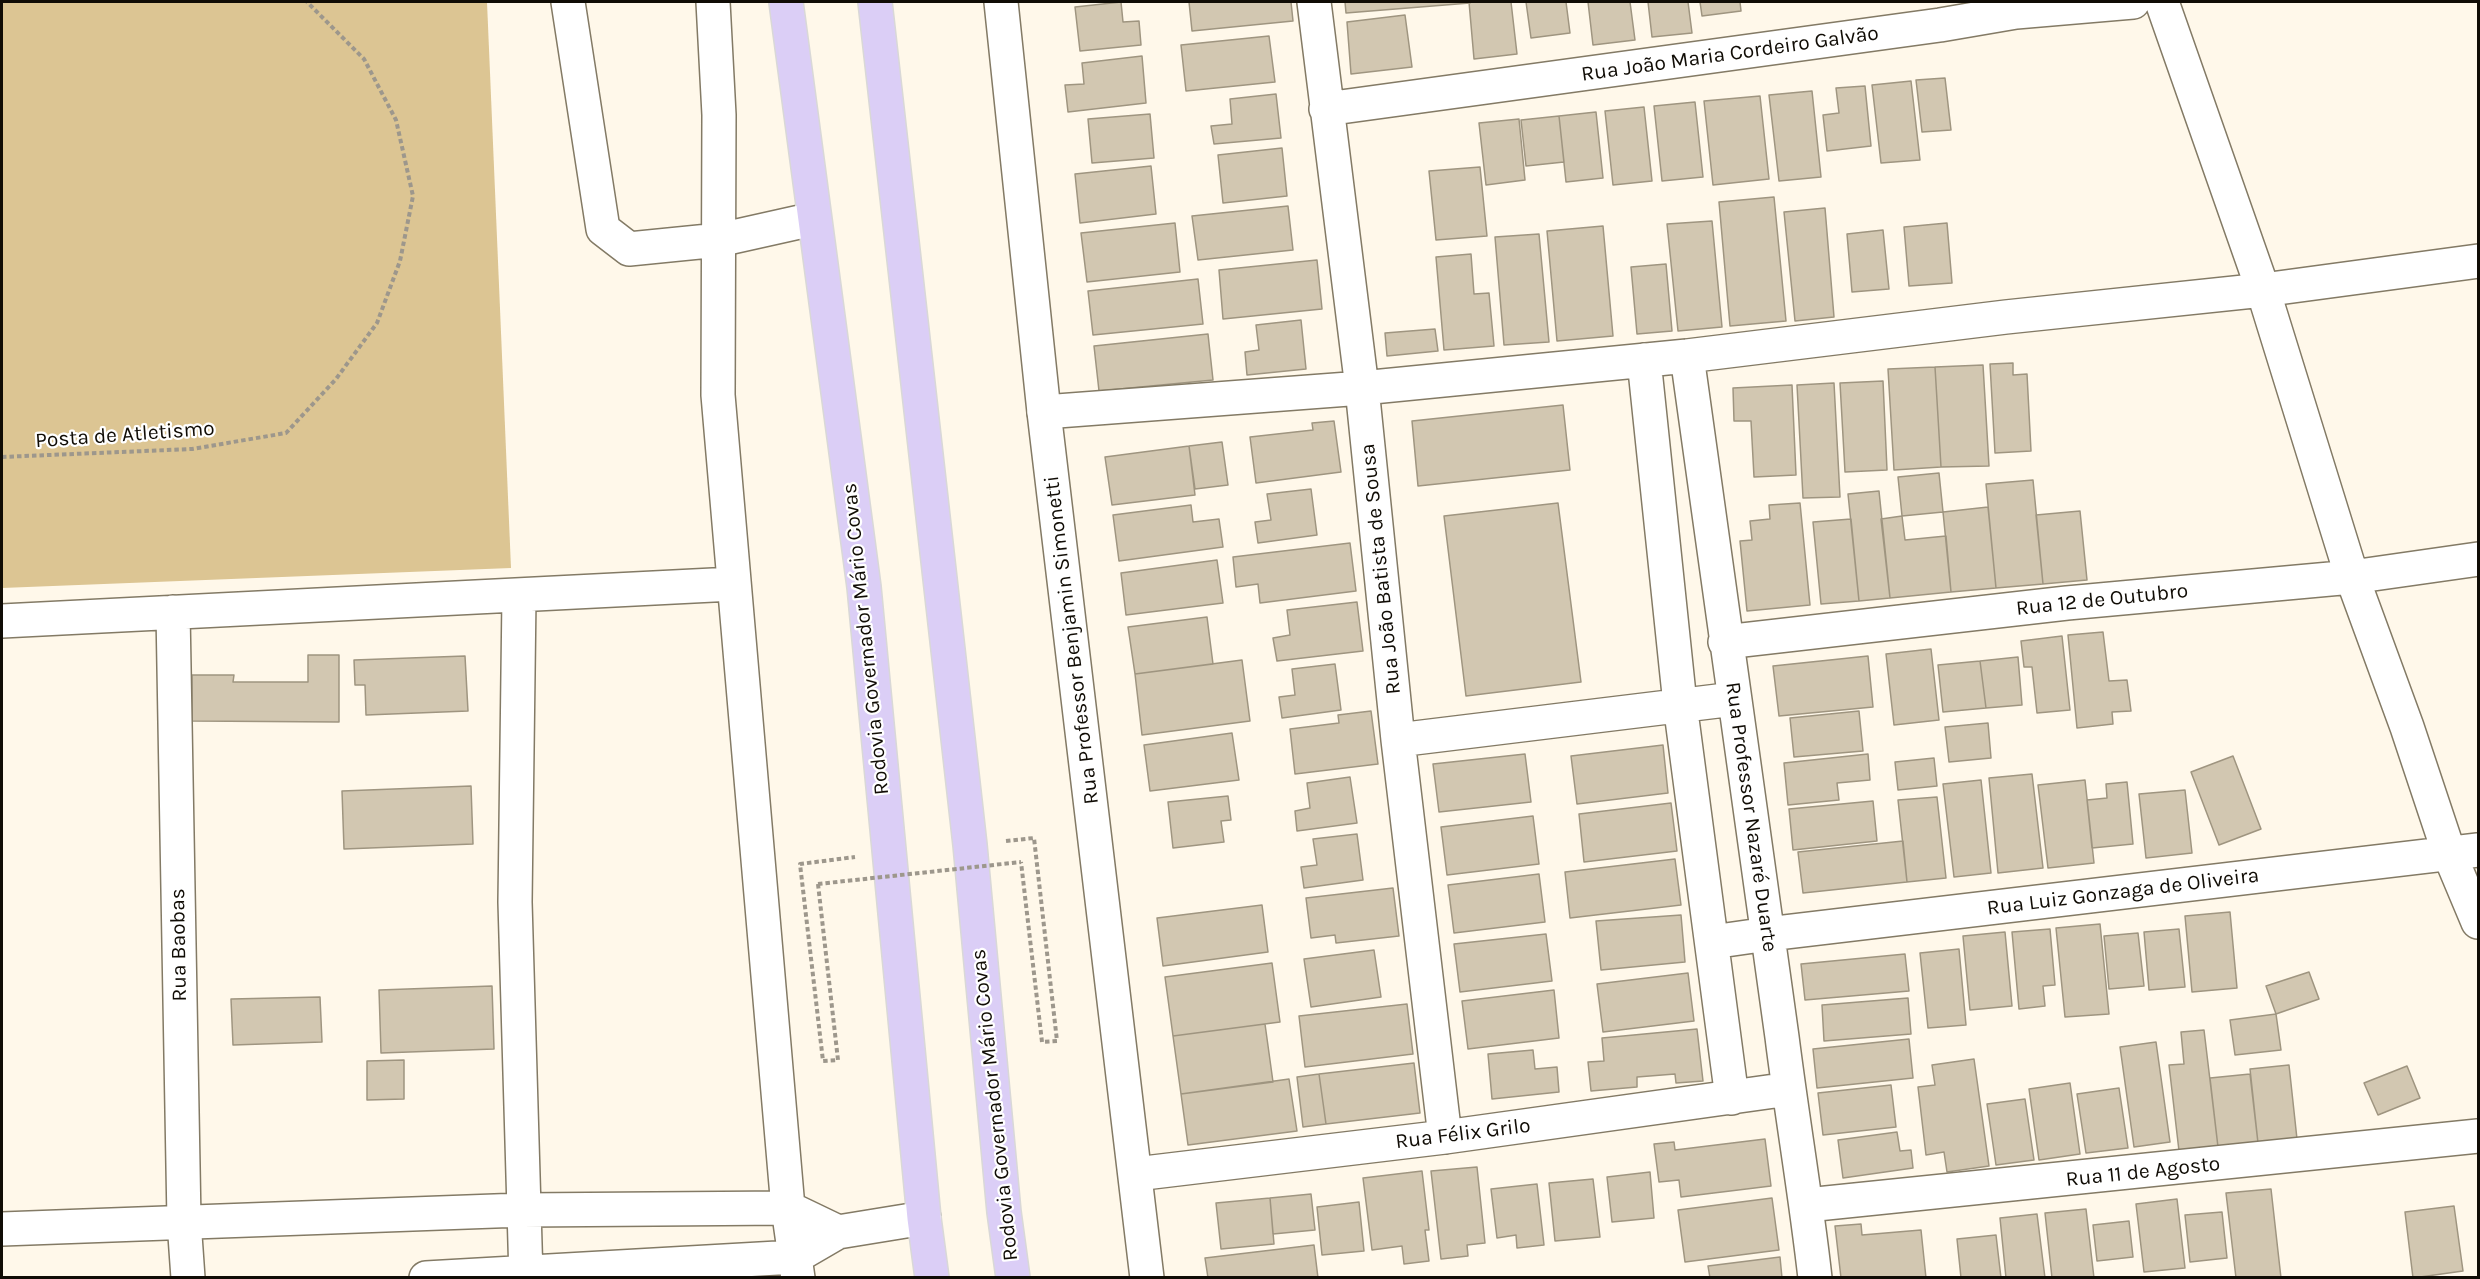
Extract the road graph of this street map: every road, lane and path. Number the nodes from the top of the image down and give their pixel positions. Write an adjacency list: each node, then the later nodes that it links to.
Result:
1 (307, 2): 20 (path, Posta de Atletismo)
2 (568, 2): 13 (street)
3 (713, 2): 13 (street)
4 (786, 2): 12 (highway, Rodovia Governador Mário Covas)
5 (875, 2): 54 (highway, Rodovia Governador Mário Covas)
6 (1001, 2): 19 (street, Rua Professor Benjamin Simonetti)
7 (1314, 2): 11 (street, Rua João Batista de Sousa)
8 (2133, 2): 10 (street, Rua João Maria Cordeiro Galvão)
9 (2162, 2): 15 (street)
10 (2014, 7): 11 (street, Rua João Maria Cordeiro Galvão)
11 (1326, 109): 18 (street, Rua João Batista de Sousa)
12 (813, 219): 13 (street); 33 (highway, Rodovia Governador Mário Covas)
13 (719, 240): 23 (street)
14 (2478, 261): 15 (street)
15 (2263, 290): 16 (street); 22 (street)
16 (1687, 356): 17 (street); 27 (street, Rua Professor Nazaré Duarte)
17 (1644, 360): 18 (street); 29 (street)
18 (1362, 388): 19 (street); 30 (street, Rua João Batista de Sousa)
19 (1044, 412): 41 (street, Rua Professor Benjamin Simonetti)
20 (2, 457)
21 (2478, 559): 22 (street, Rua 12 de Outubro)
22 (2352, 577): 27 (street, Rua 12 de Outubro); 32 (street)
23 (733, 584): 24 (street); 43 (street)
24 (519, 597): 25 (street); 44 (street)
25 (172, 612): 26 (street); 46 (street, Rua Baobas)
26 (2, 621)
27 (1725, 642): 28 (street, Rua Professor Nazaré Duarte)
28 (1734, 699): 29 (street); 35 (street, Rua Professor Nazaré Duarte)
29 (1680, 704): 30 (street); 36 (street)
30 (1398, 740): 40 (street, Rua João Batista de Sousa)
31 (1034, 838): 33 (path, bridge)
32 (2464, 852): 34 (street); 35 (street, Rua Luiz Gonzaga de Oliveira)
33 (889, 854): 45 (highway, Rodovia Governador Mário Covas)
34 (2478, 922)
35 (1768, 934): 36 (street, Rua Luiz Gonzaga de Oliveira); 37 (street, Rua Professor Nazaré Duarte)
36 (1712, 942): 38 (street)
37 (1789, 1089): 38 (street, Rua Félix Grilo); 42 (street, Rua Professor Nazaré Duarte)
38 (1732, 1098): 40 (street, Rua Félix Grilo)
39 (2478, 1136): 42 (street, Rua 11 de Agosto)
40 (1445, 1137): 41 (street, Rua Félix Grilo)
41 (1136, 1174): 55 (street, Rua Professor Benjamin Simonetti)
42 (1807, 1205): 56 (street, Rua Professor Nazaré Duarte)
43 (788, 1208): 44 (street); 48 (street); 49 (street)
44 (522, 1210): 46 (street); 50 (street)
45 (924, 1218): 48 (street); 53 (highway, Rodovia Governador Mário Covas)
46 (184, 1221): 47 (street); 51 (street, Rua Baobas)
47 (2, 1228)
48 (838, 1232): 49 (street)
49 (797, 1268): 50 (street)
50 (525, 1275): 52 (street)
51 (188, 1278)
52 (426, 1278)
53 (932, 1278)
54 (1013, 1278)
55 (1147, 1278)
56 (1815, 1278)

